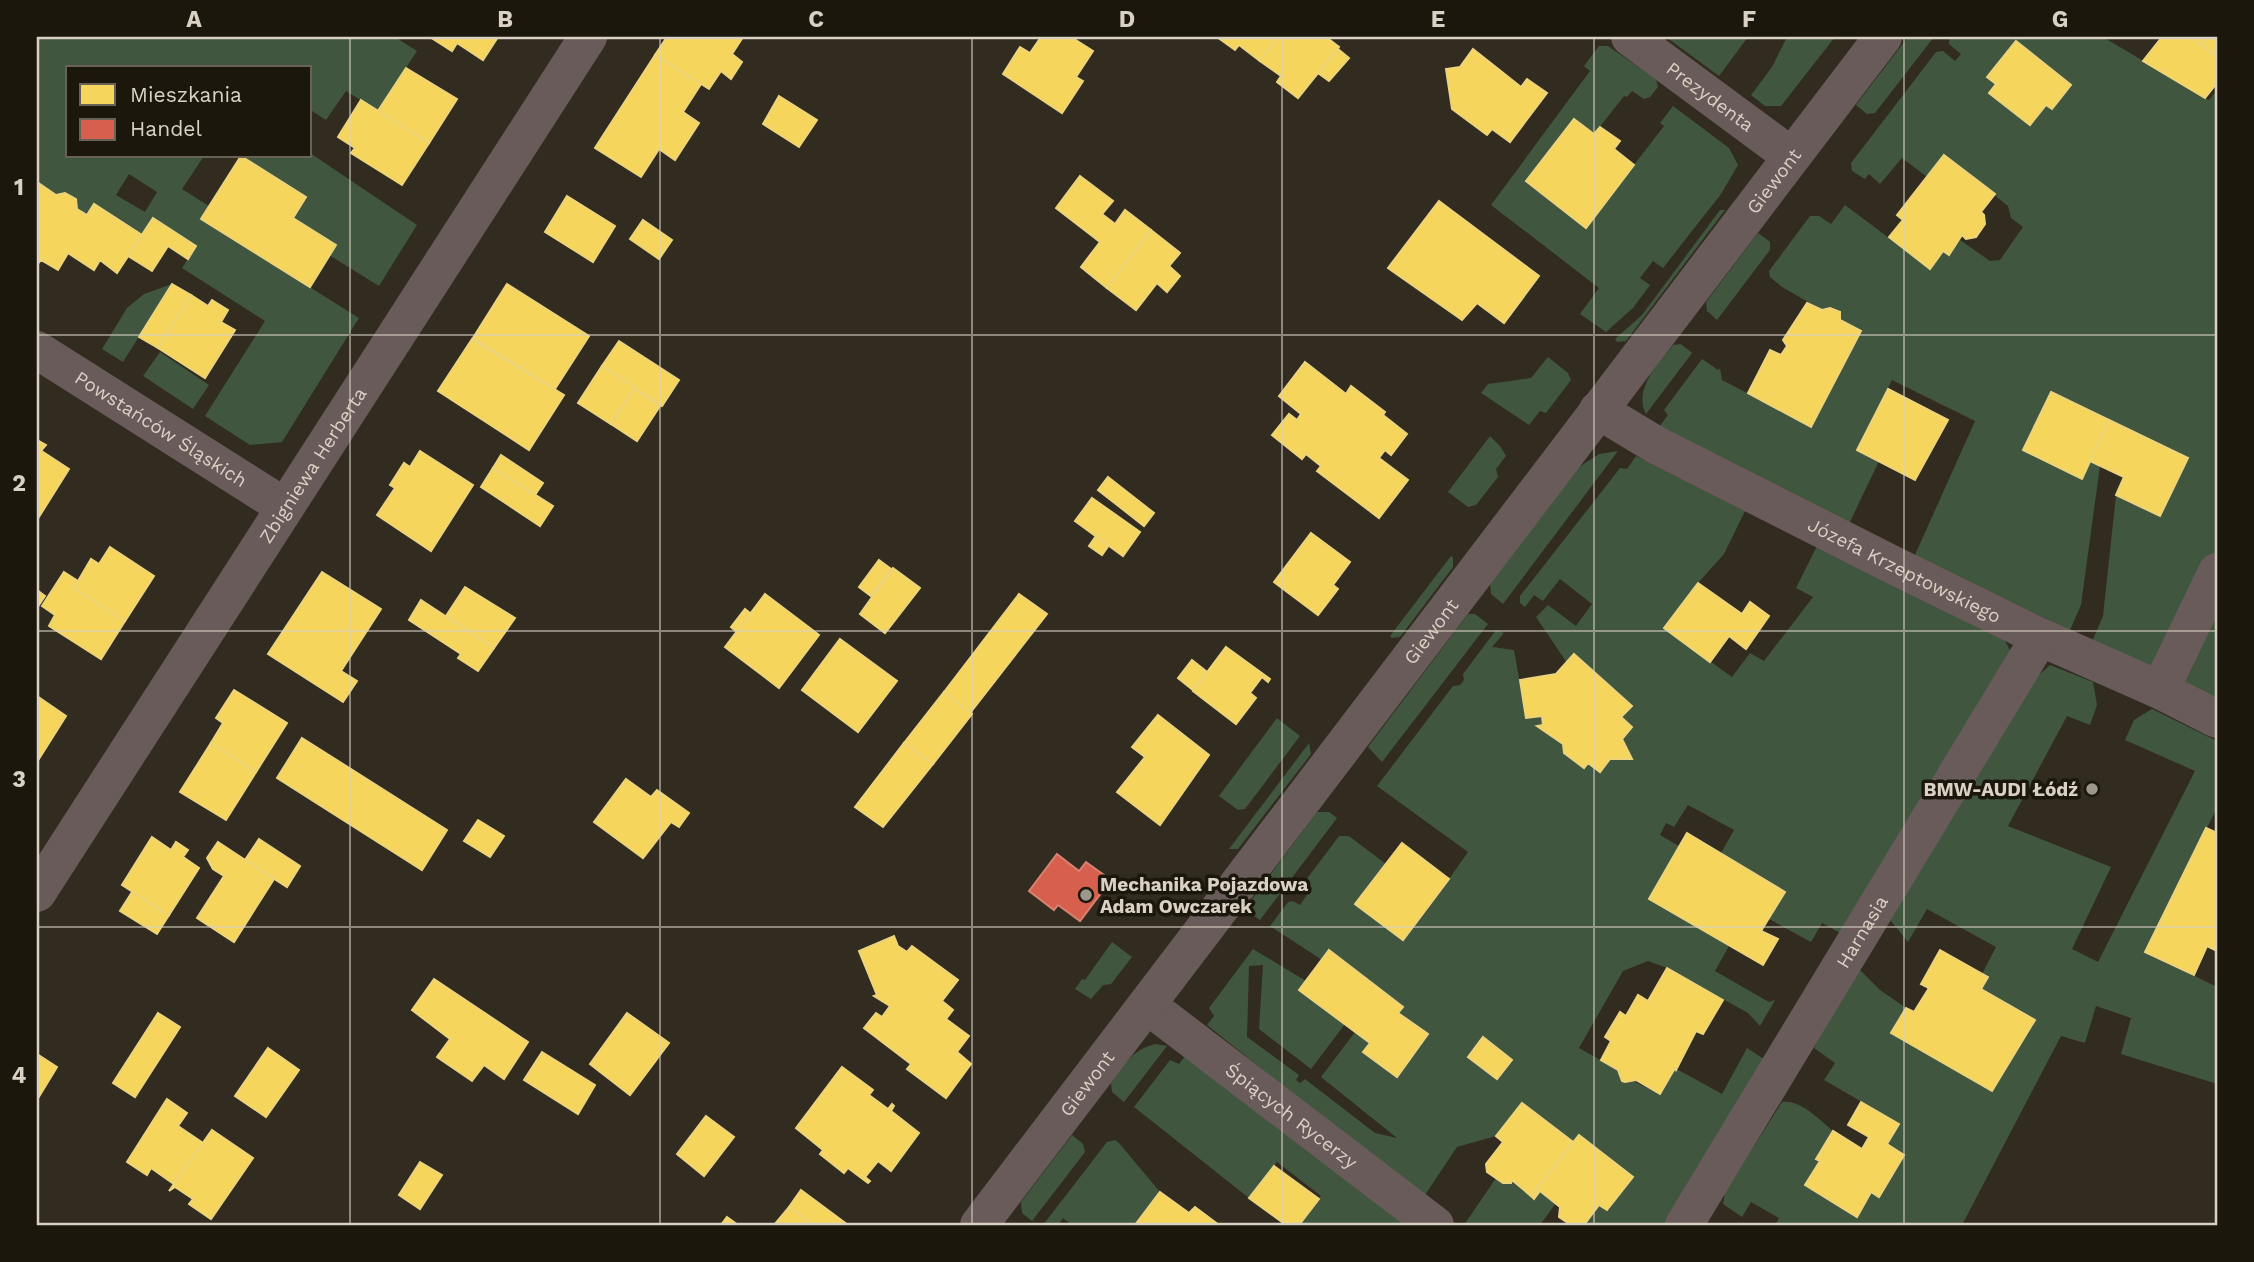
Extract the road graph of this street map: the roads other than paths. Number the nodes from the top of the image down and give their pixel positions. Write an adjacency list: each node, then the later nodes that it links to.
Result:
1 (588, 37): 7 (street, Zbigniewa Herberta)
2 (1630, 37): 4 (street, Prezydenta)
3 (1883, 37): 4 (street, Giewont)
4 (1791, 156): 6 (street, Giewont)
5 (37, 350): 7 (street, Powstańców Śląskich)
6 (1598, 410): 9 (street, Józefa Krzeptowskiego); 13 (street, Giewont)
7 (285, 508): 12 (street, Zbigniewa Herberta)
8 (2217, 572): 10 (street)
9 (2040, 637): 10 (street, Józefa Krzeptowskiego); 16 (street, Harnasia)
10 (2160, 690): 11 (street, Józefa Krzeptowskiego)
11 (2217, 719)
12 (37, 893)
13 (1147, 1005): 14 (street, Giewont); 15 (street, Śpiących Rycerzy)
14 (979, 1225)
15 (1435, 1225)
16 (1684, 1225)

